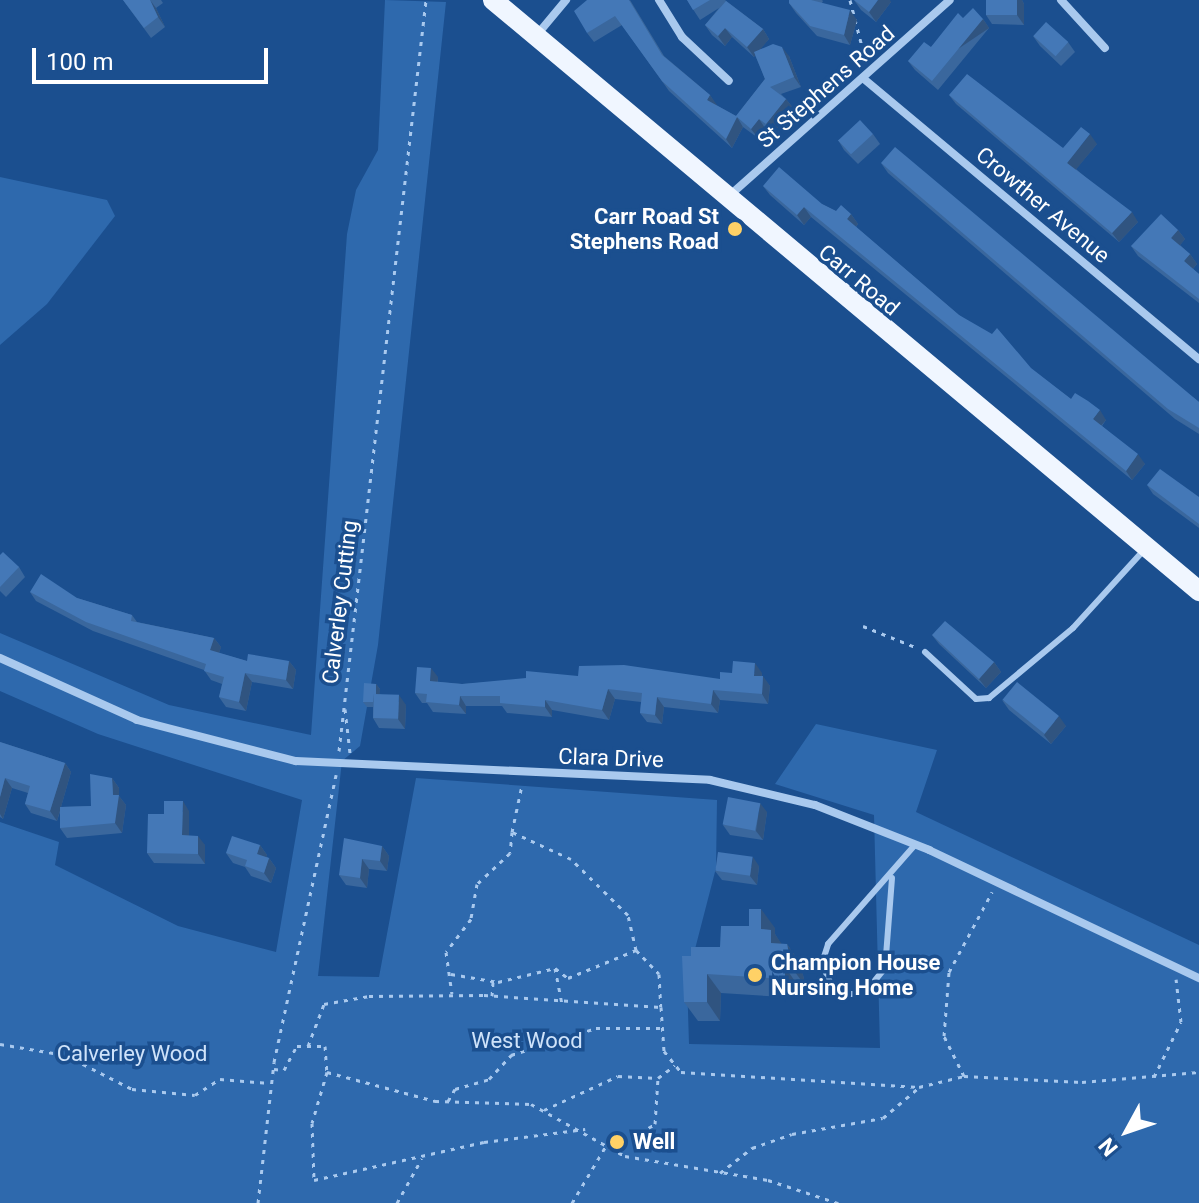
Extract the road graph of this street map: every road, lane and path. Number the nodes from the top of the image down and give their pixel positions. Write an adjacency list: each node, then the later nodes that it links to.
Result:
1 (426, 0): 21 (path, Calverley Cutting)
2 (493, 0): 8 (main road, Carr Road)
3 (566, 0): 8 (street)
4 (659, 0): 12 (street)
5 (850, 0): 10 (path)
6 (950, 0): 10 (street, St Stephens Road)
7 (1061, 0): 9 (street)
8 (535, 37): 13 (main road, Carr Road)
9 (1105, 48)
10 (872, 72): 11 (street, St Stephens Road)
11 (864, 79): 13 (street, St Stephens Road); 14 (street, Crowther Avenue)
12 (729, 81)
13 (726, 199): 15 (main road, Carr Road)
14 (1199, 359)
15 (1145, 549): 16 (main road, Carr Road); 19 (lane)
16 (1199, 591)
17 (863, 626): 18 (path)
18 (908, 644)
19 (925, 652)
20 (0, 658): 22 (street, Clara Drive)
21 (344, 702): 22 (path); 42 (path, Calverley Cutting)
22 (351, 765): 23 (street, Clara Drive)
23 (525, 773): 24 (path); 25 (street, Clara Drive)
24 (512, 832): 28 (path); 31 (path)
25 (915, 845): 26 (lane); 27 (street, Clara Drive)
26 (892, 878): 26 (lane)
27 (997, 882): 29 (street, Clara Drive); 45 (path)
28 (636, 950): 30 (path); 37 (path)
29 (1174, 966): 32 (street, Clara Drive); 46 (path)
30 (555, 968): 33 (path); 36 (path)
31 (451, 974): 33 (path); 34 (path)
32 (1199, 978)
33 (493, 980): 35 (path)
34 (452, 995): 35 (path); 40 (path)
35 (492, 997): 36 (path)
36 (562, 1005): 37 (path)
37 (661, 1007): 38 (path)
38 (662, 1028): 41 (path); 50 (path)
39 (0, 1044): 48 (path)
40 (308, 1046): 42 (path); 43 (path)
41 (675, 1065): 47 (path); 49 (path)
42 (274, 1069): 48 (path, Calverley Cutting)
43 (327, 1072): 50 (path); 55 (path)
44 (1199, 1072): 46 (path)
45 (964, 1076): 46 (path); 49 (path)
46 (1154, 1077)
47 (658, 1078): 51 (path); 54 (path)
48 (272, 1083): 58 (path, Calverley Cutting)
49 (919, 1087): 56 (path)
50 (448, 1101): 51 (path)
51 (544, 1110): 52 (path)
52 (585, 1129): 53 (path); 55 (path)
53 (607, 1144): 54 (path); 60 (path)
54 (614, 1148): 56 (path)
55 (422, 1158): 59 (path)
56 (720, 1173): 57 (path)
57 (823, 1201): 61 (path)
58 (258, 1203)
59 (397, 1203)
60 (572, 1203)
61 (838, 1203)

